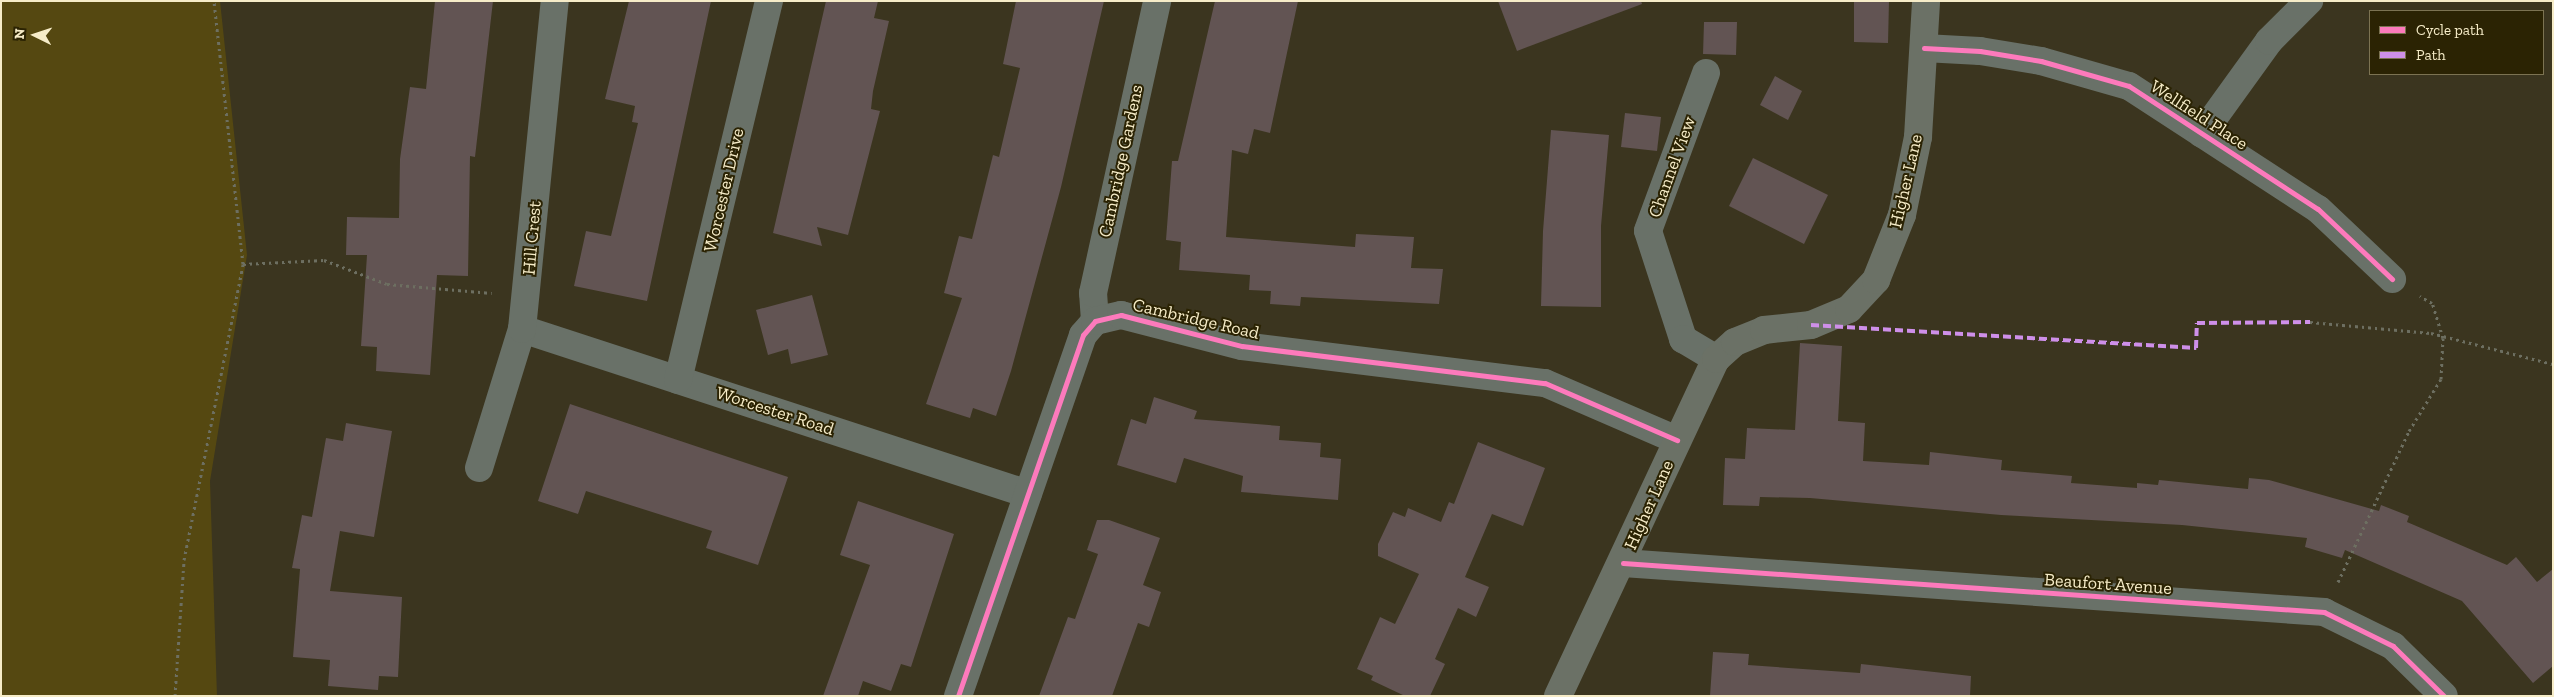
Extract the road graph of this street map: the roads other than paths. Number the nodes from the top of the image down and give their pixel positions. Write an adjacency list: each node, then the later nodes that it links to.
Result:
1 (555, 1): 11 (street, Hill Crest)
2 (769, 1): 13 (street, Worcester Drive)
3 (1157, 1): 10 (street, Cambridge Gardens)
4 (1926, 1): 6 (street, Higher Lane)
5 (2309, 1): 8 (street, Wellfield Place)
6 (1924, 48): 8 (street, Wellfield Place); 12 (street, Higher Lane)
7 (1706, 73): 12 (street, Channel View)
8 (2202, 134): 9 (street, Wellfield Place)
9 (2392, 279)
10 (1095, 321): 14 (street, Cambridge Road); 16 (street)
11 (522, 329): 13 (street, Worcester Road); 15 (street, Hill Crest)
12 (1716, 359): 14 (street, Higher Lane)
13 (678, 380): 16 (street, Worcester Road)
14 (1678, 440): 17 (street, Higher Lane)
15 (479, 468)
16 (1028, 494): 18 (street)
17 (1623, 564): 19 (street, Higher Lane); 20 (street, Beaufort Avenue)
18 (958, 696)
19 (1558, 696)
20 (2444, 696)

